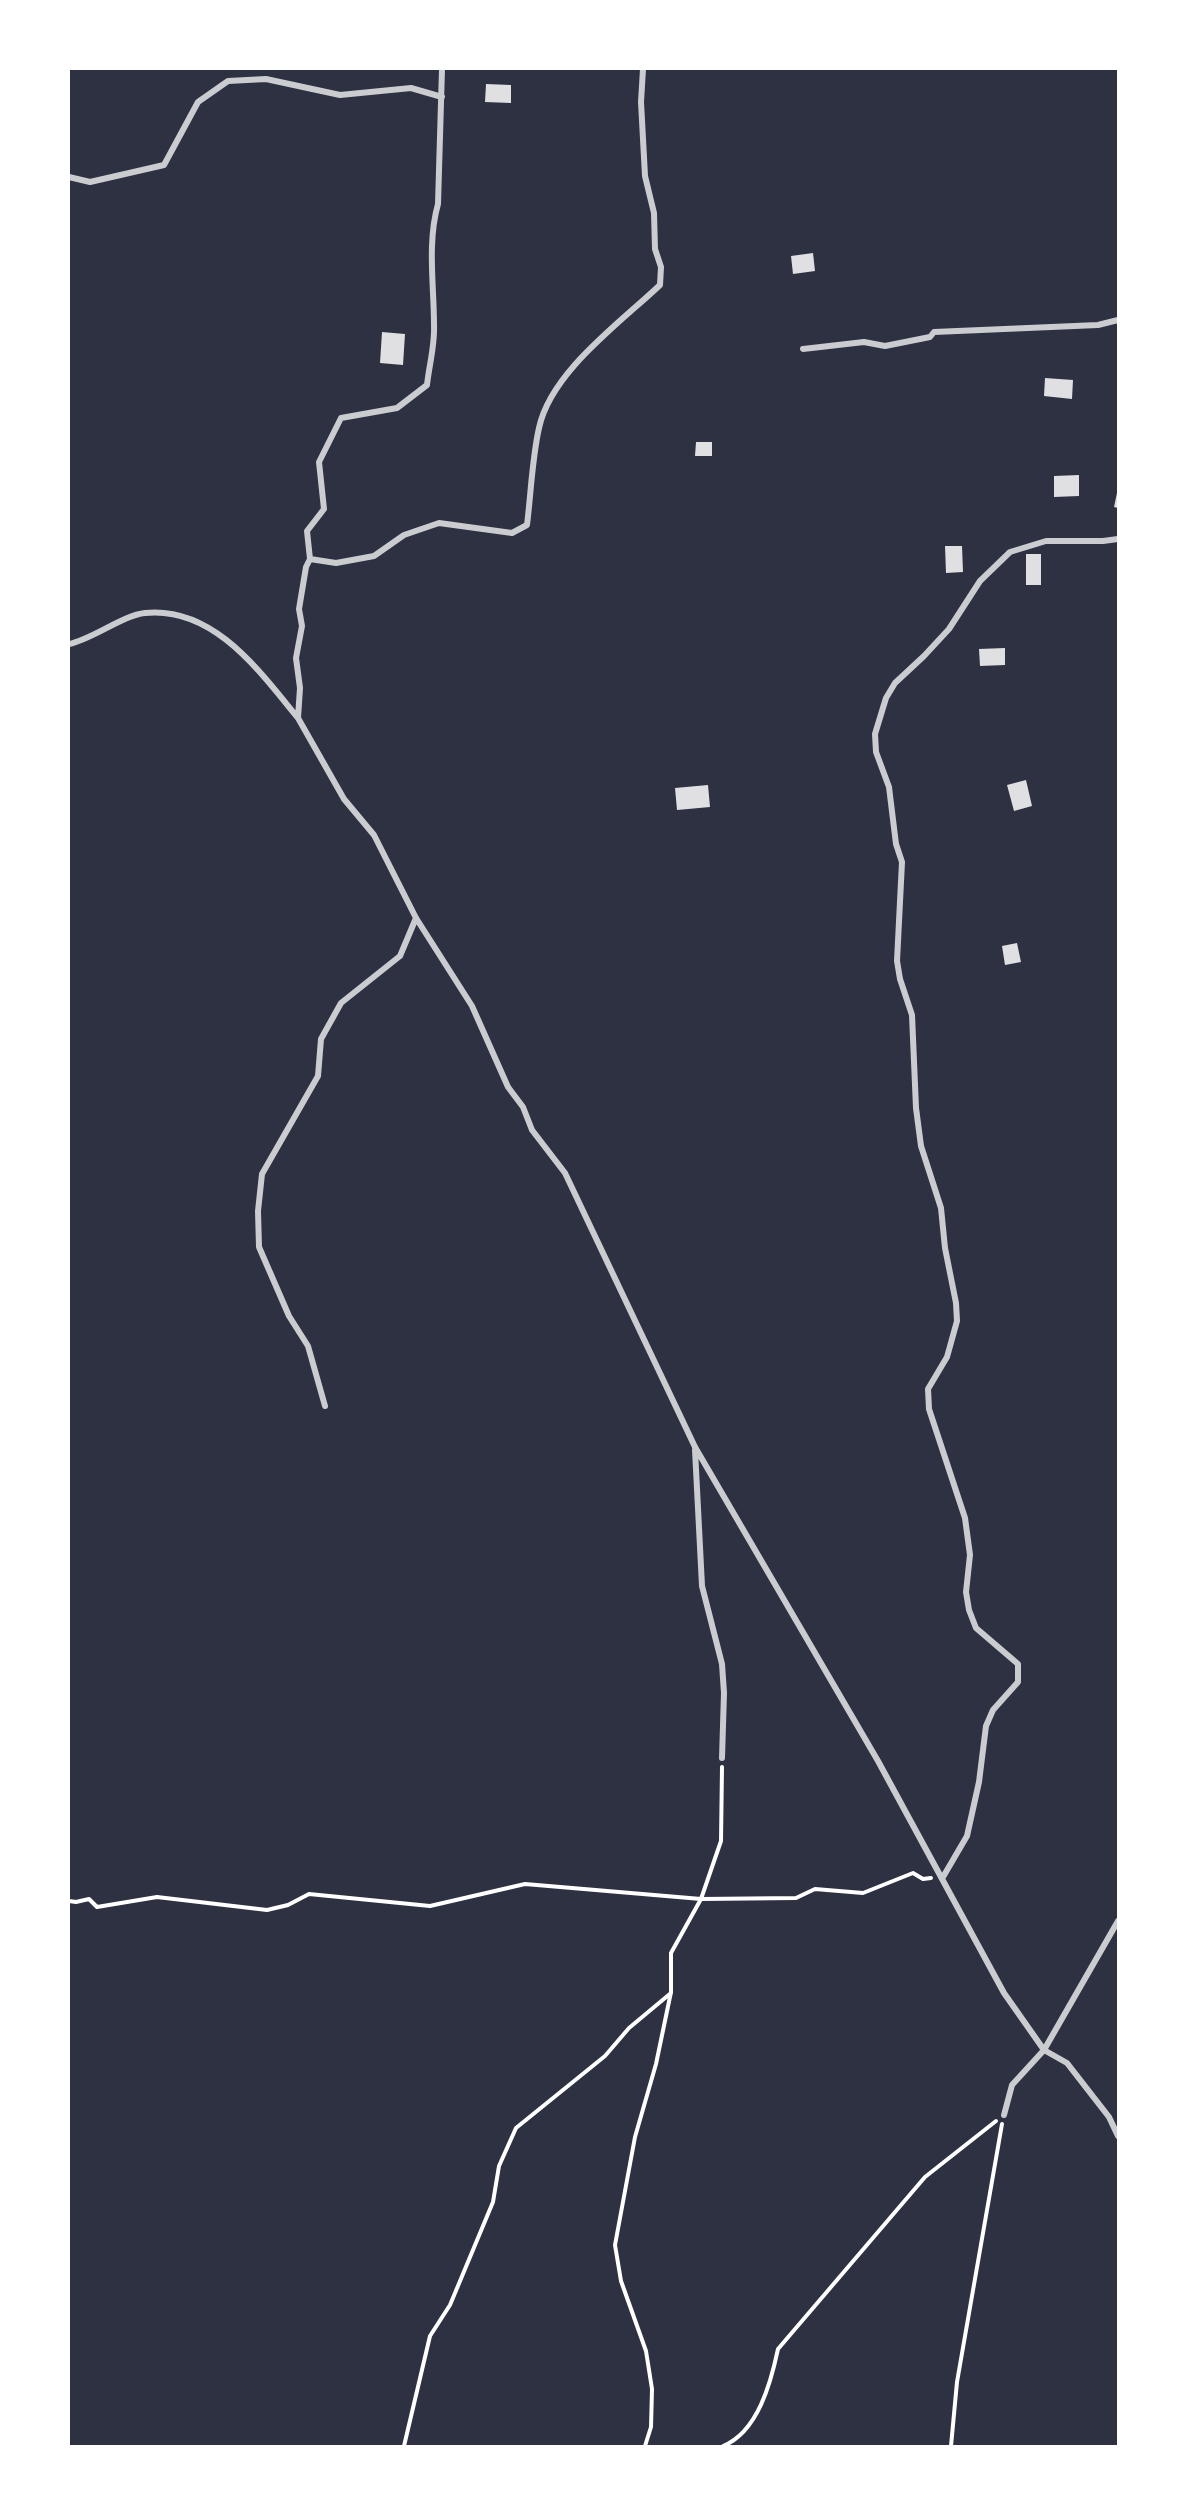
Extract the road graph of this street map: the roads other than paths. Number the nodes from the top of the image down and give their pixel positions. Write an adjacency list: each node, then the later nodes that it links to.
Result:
1 (442, 69): 3 (street)
2 (643, 69): 8 (street)
3 (442, 97): 4 (street); 8 (street)
4 (69, 177)
5 (1118, 320): 6 (street)
6 (803, 349)
7 (1118, 539): 15 (street)
8 (310, 559): 10 (street)
9 (69, 644): 10 (street)
10 (298, 718): 11 (street)
11 (416, 918): 12 (street); 13 (street)
12 (325, 1406)
13 (695, 1447): 14 (street); 15 (street)
14 (722, 1758)
15 (943, 1877): 17 (street)
16 (1118, 1921): 17 (street)
17 (1044, 2050): 18 (street); 19 (street)
18 (1004, 2115)
19 (1118, 2136)

